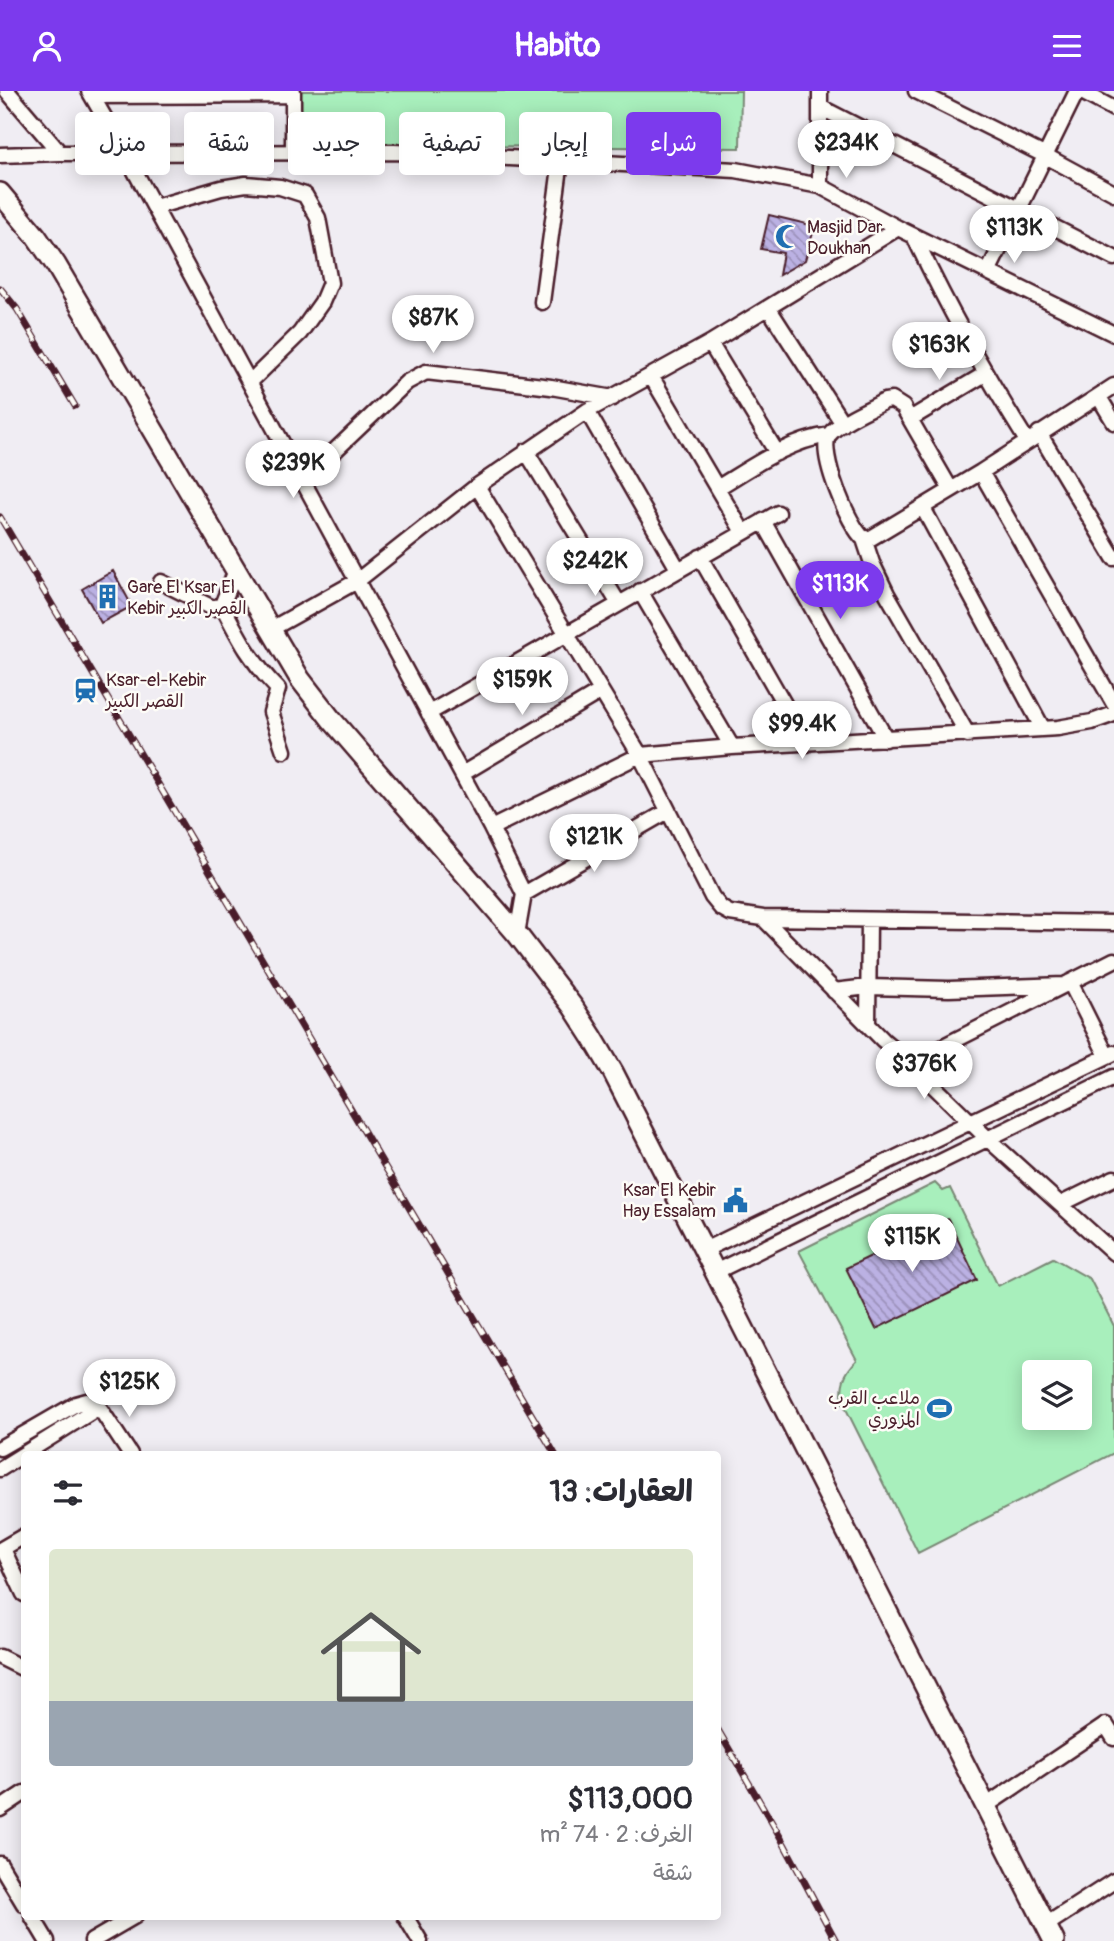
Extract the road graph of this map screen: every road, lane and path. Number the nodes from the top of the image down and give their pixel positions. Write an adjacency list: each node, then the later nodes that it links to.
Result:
1 (8, 91): 12 (street)
2 (820, 91): 7 (street)
3 (916, 91): 17 (street)
4 (1078, 91): 8 (street); 17 (street)
5 (293, 93): 6 (street); 10 (street)
6 (90, 94): 9 (street)
7 (820, 107): 22 (street); 26 (street)
8 (1114, 109)
9 (101, 112)
10 (293, 112)
11 (385, 152): 18 (street)
12 (60, 153): 13 (street); 16 (street)
13 (75, 153)
14 (170, 153): 15 (street)
15 (288, 153)
16 (0, 155)
17 (1044, 155): 24 (street); 26 (street)
18 (519, 158)
19 (612, 163): 22 (street)
20 (137, 175): 25 (street)
21 (559, 175): 31 (street)
22 (820, 185): 27 (street)
23 (0, 193): 61 (main road)
24 (1114, 193)
25 (155, 207): 37 (street); 37 (street)
26 (1019, 207): 29 (street); 30 (street)
27 (898, 229): 28 (street); 32 (street)
28 (914, 236): 30 (street); 35 (street)
29 (1114, 258)
30 (988, 272): 33 (street)
31 (542, 302)
32 (769, 309): 34 (street); 44 (street)
33 (1114, 334)
34 (710, 343): 36 (street); 48 (street)
35 (985, 374): 42 (street); 46 (street)
36 (651, 376): 40 (street); 52 (street)
37 (250, 382): 50 (street)
38 (1114, 387): 39 (street)
39 (1099, 397): 43 (street); 46 (street)
40 (613, 398): 41 (street); 50 (street)
41 (587, 411): 47 (street); 62 (street)
42 (910, 419): 44 (street); 53 (street)
43 (1114, 422)
44 (843, 424): 45 (street)
45 (829, 435): 48 (street); 58 (street)
46 (1033, 437): 49 (street); 60 (street)
47 (526, 451): 51 (street); 66 (street)
48 (776, 453): 52 (street)
49 (981, 472): 53 (street); 73 (street)
50 (303, 481): 63 (street)
51 (477, 487): 63 (street); 69 (street)
52 (717, 488): 57 (street)
53 (951, 490): 54 (street)
54 (923, 508): 58 (street); 76 (street)
55 (778, 513): 56 (street)
56 (764, 521): 57 (street); 78 (street)
57 (743, 532): 59 (street)
58 (864, 539): 77 (street)
59 (700, 557): 62 (street); 79 (street)
60 (1114, 558)
61 (237, 568): 67 (street); 68 (main road)
62 (678, 569): 65 (street)
63 (357, 581): 68 (street); 74 (street)
64 (160, 582): 67 (street)
65 (640, 591): 66 (street); 80 (street)
66 (619, 604): 69 (street)
67 (222, 605): 71 (street)
68 (271, 629): 70 (main road)
69 (567, 634): 72 (street); 74 (street)
70 (300, 679): 71 (street); 90 (main road)
71 (278, 689): 81 (street)
72 (601, 691): 82 (street); 83 (street)
73 (1114, 704)
74 (429, 713): 83 (street)
75 (1114, 714): 76 (street)
76 (1043, 729): 77 (street)
77 (968, 735): 78 (street)
78 (886, 739): 79 (street)
79 (807, 744): 80 (street)
80 (732, 747): 82 (street)
81 (284, 751)
82 (640, 755): 84 (street); 85 (street)
83 (462, 773): 85 (street)
84 (668, 811): 86 (street); 87 (street)
85 (491, 828): 86 (street)
86 (524, 894): 90 (street)
87 (763, 918): 88 (street); 94 (street)
88 (869, 920): 89 (street); 93 (street)
89 (1114, 923)
90 (517, 934): 103 (main road)
91 (1114, 960): 92 (street)
92 (1067, 983): 93 (street); 96 (street); 97 (street)
93 (868, 987): 94 (street); 95 (street)
94 (834, 991): 95 (street)
95 (868, 1025): 97 (street)
96 (1111, 1054): 99 (street)
97 (910, 1063): 99 (street)
98 (1114, 1077): 100 (street)
99 (971, 1122): 100 (street); 103 (street)
100 (988, 1139): 102 (street); 105 (street)
101 (1114, 1178): 102 (street)
102 (1061, 1204): 104 (street)
103 (704, 1251): 105 (main road)
104 (1114, 1254)
105 (715, 1272): 120 (main road)
106 (99, 1407): 107 (street); 108 (street); 109 (street)
107 (0, 1448)
108 (29, 1451)
109 (128, 1451)
110 (21, 1456): 111 (street)
111 (0, 1469)
112 (21, 1538): 113 (street)
113 (1, 1550): 114 (street)
114 (21, 1588)
115 (0, 1657): 116 (street)
116 (21, 1668)
117 (1110, 1720): 118 (street); 120 (street)
118 (1114, 1738)
119 (21, 1795): 121 (street)
120 (987, 1805): 128 (main road)
121 (0, 1809)
122 (0, 1864): 124 (street)
123 (1114, 1881): 128 (street)
124 (21, 1899)
125 (34, 1920): 129 (street)
126 (128, 1920): 130 (street)
127 (407, 1920): 131 (street)
128 (1050, 1933)
129 (47, 1941)
130 (92, 1941)
131 (420, 1941)

